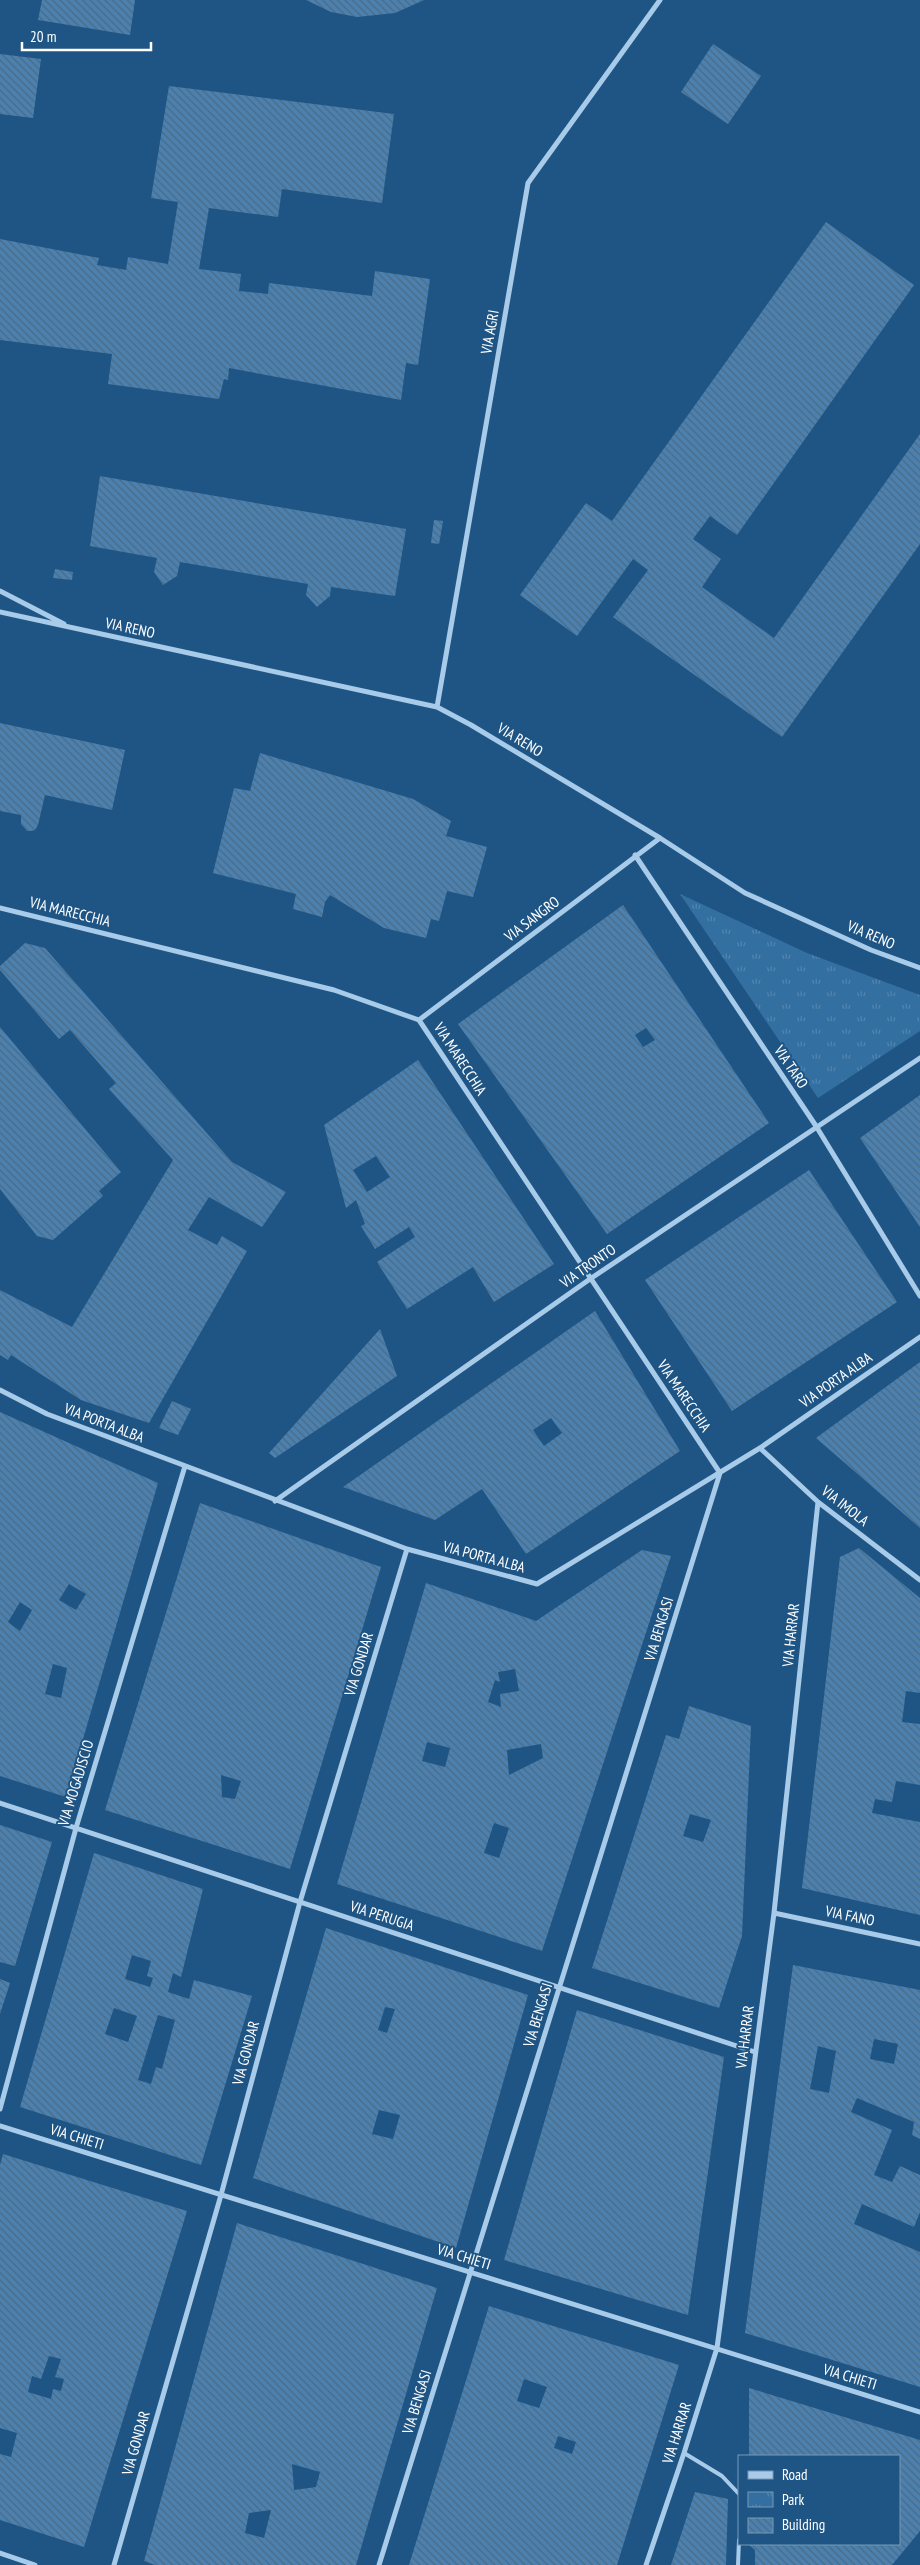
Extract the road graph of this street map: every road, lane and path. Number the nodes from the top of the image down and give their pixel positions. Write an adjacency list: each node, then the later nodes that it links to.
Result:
1 (660, 0): 5 (street, VIA AGRI)
2 (0, 592): 4 (street, VIA RENO)
3 (0, 612): 4 (street, VIA RENO)
4 (71, 628): 5 (street, VIA RENO)
5 (437, 707): 6 (street, VIA RENO)
6 (660, 838): 7 (street, VIA SANGRO); 9 (street, VIA RENO)
7 (635, 855): 10 (street, VIA SANGRO); 12 (street, VIA TARO)
8 (0, 908): 10 (street, VIA MARECCHIA)
9 (920, 968)
10 (419, 1020): 13 (street, VIA MARECCHIA)
11 (920, 1058): 12 (street, VIA TRONTO)
12 (816, 1126): 13 (street, VIA TRONTO); 14 (street, VIA TARO)
13 (590, 1279): 19 (street, VIA MARECCHIA); 20 (street, VIA TRONTO)
14 (920, 1296)
15 (920, 1337): 17 (street, VIA PORTA ALBA)
16 (0, 1390): 18 (street, VIA PORTA ALBA)
17 (760, 1448): 19 (street, VIA PORTA ALBA); 21 (street, VIA IMOLA)
18 (185, 1466): 20 (street, VIA PORTA ALBA); 25 (street, VIA MOGADISCIO)
19 (720, 1473): 22 (street, VIA PORTA ALBA); 29 (street, VIA BENGASI)
20 (275, 1501): 22 (street, VIA PORTA ALBA)
21 (818, 1502): 23 (street, VIA IMOLA); 27 (street, VIA HARRAR)
22 (407, 1549): 26 (street, VIA GONDAR)
23 (920, 1580)
24 (0, 1803): 25 (street, VIA PERUGIA)
25 (76, 1828): 26 (street, VIA PERUGIA); 31 (street, VIA MOGADISCIO)
26 (300, 1902): 29 (street, VIA PERUGIA); 33 (street, VIA GONDAR)
27 (774, 1913): 28 (street, VIA FANO); 30 (street, VIA HARRAR)
28 (920, 1944)
29 (560, 1988): 30 (street, VIA PERUGIA); 34 (street, VIA BENGASI)
30 (755, 2052): 35 (street, VIA HARRAR)
31 (0, 2109)
32 (0, 2126): 33 (street, VIA CHIETI)
33 (222, 2195): 34 (street, VIA CHIETI); 42 (street, VIA GONDAR)
34 (470, 2272): 35 (street, VIA CHIETI); 43 (street, VIA BENGASI)
35 (716, 2348): 36 (street, VIA CHIETI); 37 (street, VIA HARRAR)
36 (920, 2412)
37 (684, 2453): 38 (lane); 44 (street, VIA HARRAR)
38 (738, 2493)
39 (739, 2545): 45 (lane)
40 (0, 2553): 41 (street)
41 (35, 2565)
42 (114, 2565)
43 (379, 2565)
44 (646, 2565)
45 (738, 2565)

